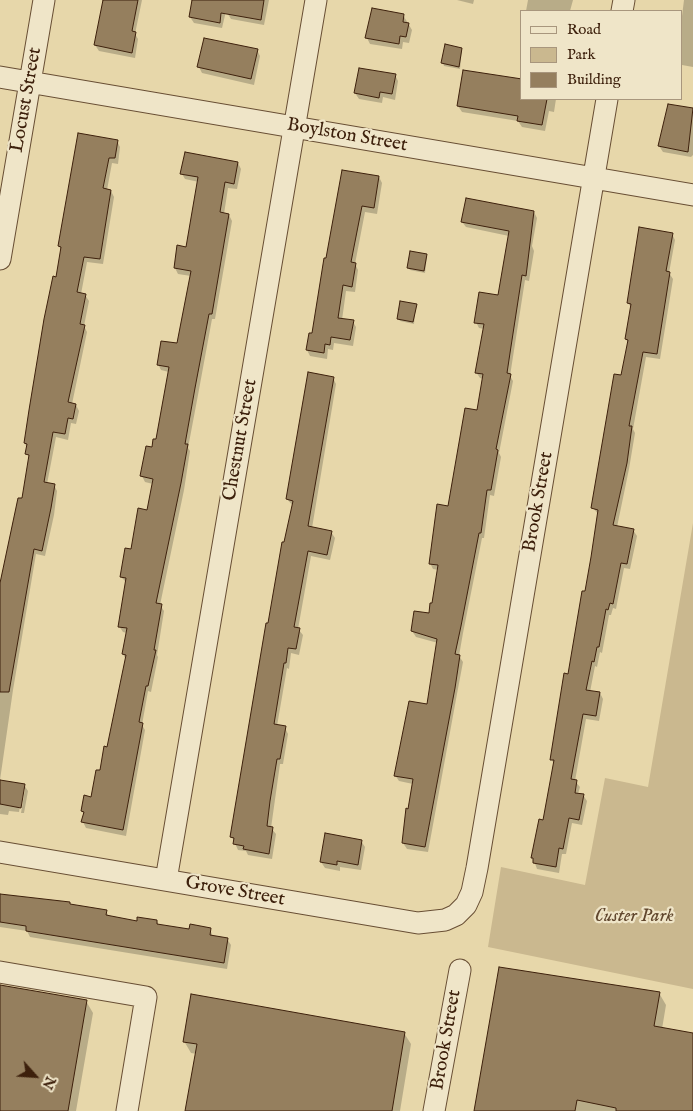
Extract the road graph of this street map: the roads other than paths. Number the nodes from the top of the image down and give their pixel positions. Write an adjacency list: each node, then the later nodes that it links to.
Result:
1 (44, 0): 4 (street, Locust Street)
2 (316, 0): 6 (street, Chestnut Street)
3 (0, 78): 4 (street, Boylston Street)
4 (30, 83): 6 (street, Boylston Street); 9 (street, Locust Street)
5 (607, 100): 7 (street, Brook Street)
6 (294, 127): 7 (street, Boylston Street); 11 (street, Chestnut Street)
7 (594, 178): 8 (street, Boylston Street); 12 (street, Brook Street)
8 (693, 196)
9 (0, 259)
10 (0, 852): 11 (street, Grove Street)
11 (166, 880): 12 (street, Grove Street)
12 (466, 904)
13 (460, 970): 16 (street, Brook Street)
14 (0, 972): 15 (street)
15 (127, 1111)
16 (434, 1111)

